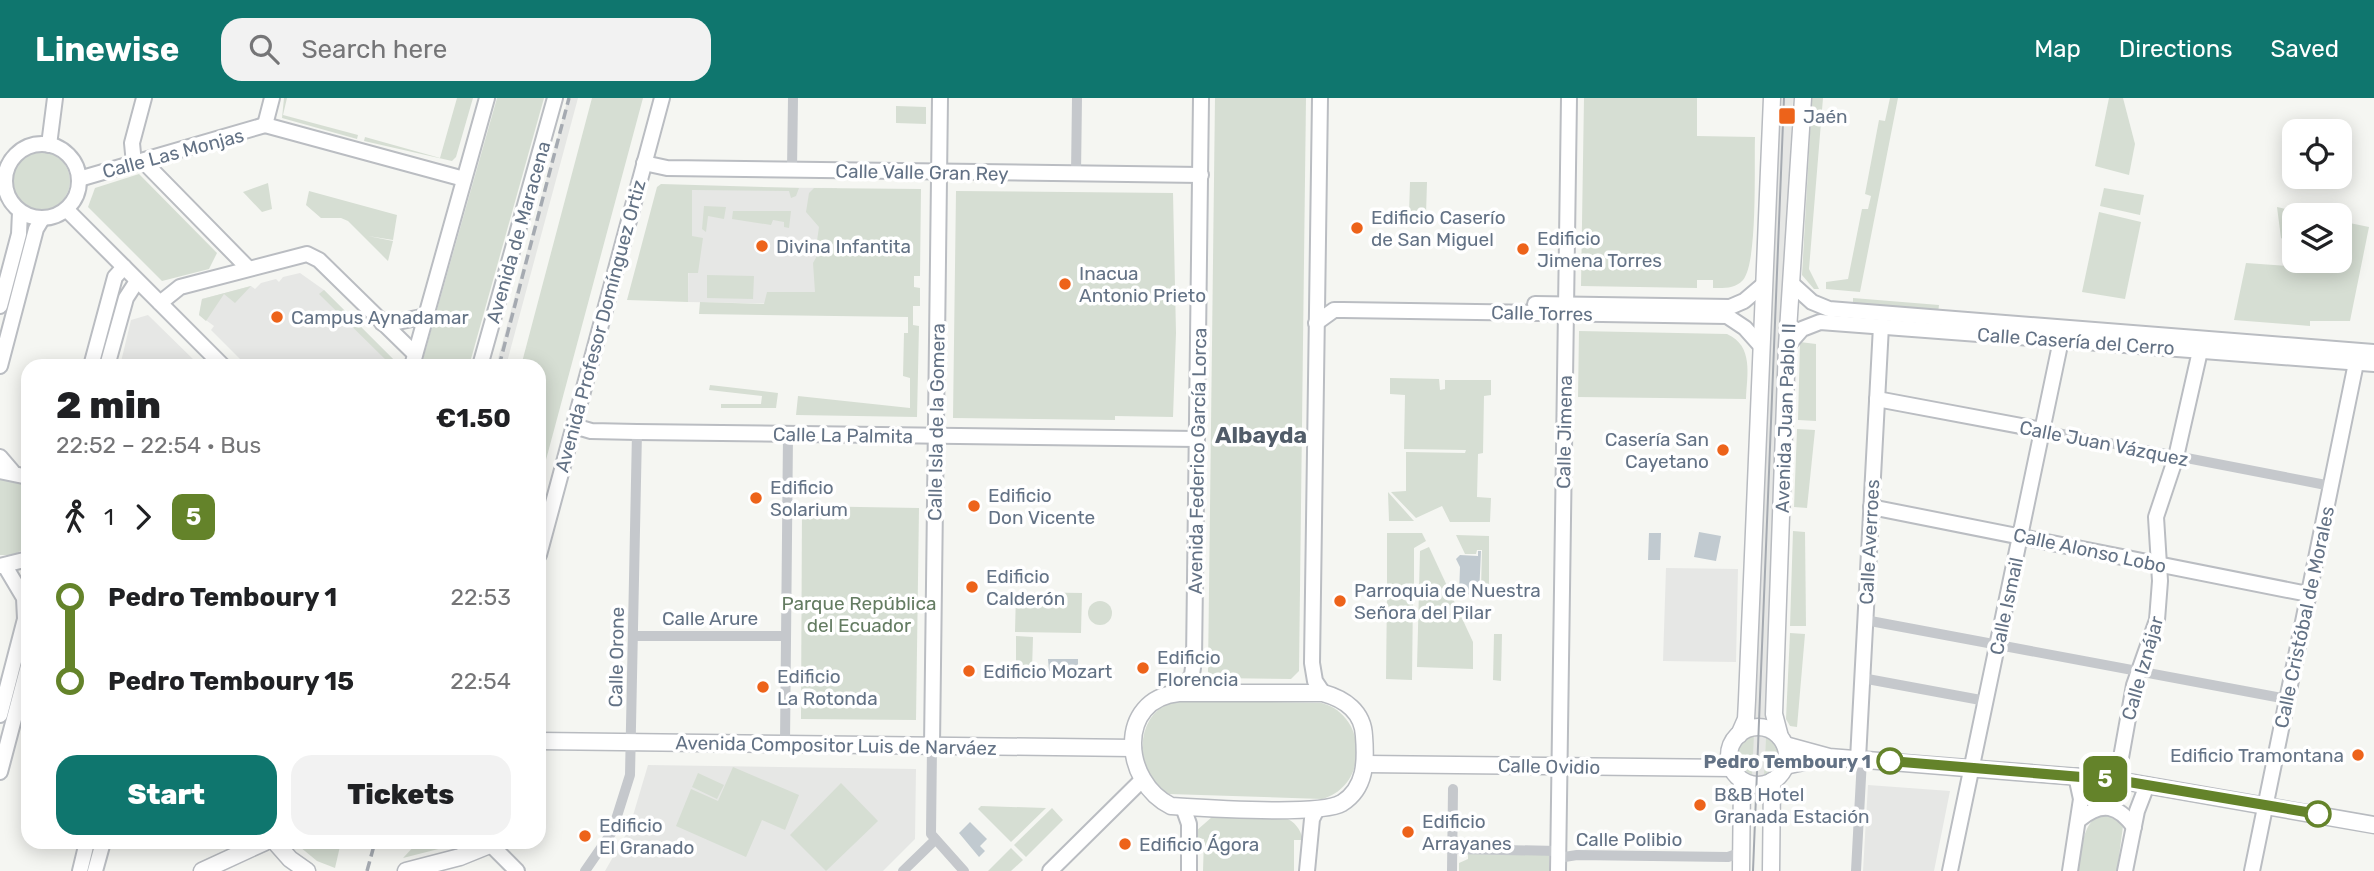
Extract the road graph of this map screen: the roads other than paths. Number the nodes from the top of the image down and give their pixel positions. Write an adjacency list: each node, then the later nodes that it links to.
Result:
1 (55, 98): 16 (street)
2 (144, 98): 19 (street)
3 (272, 98): 15 (street)
4 (487, 98): 26 (street)
5 (555, 98): 57 (street, Avenida de Maracena)
6 (662, 98): 20 (street, Avenida Profesor Domínguez Ortiz)
7 (793, 98): 21 (street)
8 (940, 98): 22 (street, Calle Isla de la Gomera)
9 (1077, 98): 23 (street)
10 (1201, 98): 24 (street, Avenida Federico García Lorca)
11 (1320, 98): 39 (street)
12 (1569, 98): 42 (street, Calle Jimena)
13 (1772, 98): 38 (main road, Avenida Juan Pablo II)
14 (1803, 98): 37 (main road, Avenida Juan Pablo II)
15 (265, 125): 17 (street, Calle Las Monjas); 26 (street)
16 (49, 145): 18 (street); 25 (street)
17 (173, 153): 19 (street, Calle Las Monjas); 28 (street)
18 (5, 159): 27 (street)
19 (138, 162): 25 (street, Calle Las Monjas); 28 (street)
20 (644, 163): 21 (street, Calle Valle Gran Rey); 62 (street, Avenida Profesor Domínguez Ortiz)
21 (792, 170): 22 (street, Calle Valle Gran Rey)
22 (939, 172): 23 (street, Calle Valle Gran Rey); 66 (street, Calle Isla de la Gomera)
23 (1076, 174): 24 (street, Calle Valle Gran Rey)
24 (1201, 175): 67 (street, Avenida Federico García Lorca)
25 (79, 179): 30 (street)
26 (464, 179): 43 (street)
27 (2, 182): 29 (street)
28 (165, 184): 32 (street)
29 (11, 207): 31 (street); 41 (street)
30 (67, 210): 31 (street); 33 (street)
31 (42, 219): 60 (street)
32 (228, 248): 34 (street); 35 (street)
33 (124, 267): 36 (street); 52 (street)
34 (248, 268): 35 (street); 44 (street)
35 (217, 277): 40 (street)
36 (137, 281): 40 (street); 53 (street)
37 (1791, 283): 49 (main road, Avenida Juan Pablo II); 51 (street, Calle Casería del Cerro)
38 (1764, 284): 42 (street, Calle Torres); 48 (main road, Avenida Juan Pablo II)
39 (1317, 290): 42 (street, Calle Torres); 45 (street)
40 (160, 303): 54 (street)
41 (0, 306)
42 (1566, 309): 45 (street, Calle Torres); 48 (street, Calle Torres); 104 (street, Calle Jimena)
43 (426, 316): 44 (street); 56 (street)
44 (382, 323): 55 (street)
45 (1316, 323): 89 (street)
46 (1881, 326): 47 (street, Calle Casería del Cerro); 49 (street, Calle Casería del Cerro); 61 (street, Calle Averroes)
47 (2061, 340): 50 (street, Calle Casería del Cerro); 63 (street, Calle Ismail)
48 (1761, 346): 93 (main road, Avenida Juan Pablo II)
49 (1787, 346): 95 (main road, Avenida Juan Pablo II)
50 (2200, 351): 58 (street, Calle Casería del Cerro); 69 (street, Calle Iznájar)
51 (2374, 352)
52 (93, 359)
53 (109, 359)
54 (216, 359)
55 (413, 359)
56 (414, 359)
57 (482, 359)
58 (2356, 363): 59 (street, Calle Casería del Cerro); 71 (street, Calle Cristóbal de Morales)
59 (2374, 364)
60 (0, 366)
61 (1877, 399): 63 (street, Calle Juan Vázquez); 72 (street, Calle Averroes)
62 (574, 426): 64 (street, Calle La Palmita); 73 (street, Avenida Profesor Domínguez Ortiz)
63 (2042, 430): 69 (street, Calle Juan Vázquez); 74 (street, Calle Ismail)
64 (637, 432): 65 (street, Calle La Palmita); 82 (street, Calle Orone)
65 (788, 435): 66 (street, Calle La Palmita); 83 (street)
66 (936, 437): 67 (street, Calle La Palmita); 98 (street, Calle Isla de la Gomera)
67 (1197, 439): 88 (street, Avenida Federico García Lorca)
68 (0, 457): 70 (street)
69 (2176, 457): 71 (street, Calle Juan Vázquez); 76 (street, Calle Iznájar)
70 (18, 473)
71 (2331, 486): 79 (street, Calle Cristóbal de Morales)
72 (1871, 506): 74 (street, Calle Alonso Lobo); 80 (street, Calle Averroes)
73 (546, 529)
74 (2020, 536): 76 (street, Calle Alonso Lobo); 84 (street, Calle Ismail)
75 (21, 561): 77 (street)
76 (2158, 564): 79 (street, Calle Alonso Lobo); 85 (street, Calle Iznájar)
77 (2, 566): 78 (street)
78 (21, 594)
79 (2308, 594): 90 (street, Calle Cristóbal de Morales)
80 (1865, 620): 84 (street); 86 (street, Calle Averroes)
81 (21, 634): 92 (street)
82 (634, 636): 83 (street, Calle Arure); 96 (street, Calle Orone)
83 (786, 636): 97 (street)
84 (1997, 646): 85 (street); 91 (street, Calle Ismail)
85 (2138, 672): 90 (street); 110 (street, Calle Iznájar)
86 (1862, 678): 91 (street); 101 (street, Calle Averroes)
87 (21, 692): 106 (street)
88 (1179, 693): 89 (main road); 99 (main road)
89 (1323, 693): 102 (main road)
90 (2287, 699): 114 (street, Calle Cristóbal de Morales)
91 (1986, 701): 105 (street, Calle Ismail)
92 (0, 715)
93 (1739, 735): 95 (main road); 107 (main road)
94 (546, 741): 96 (main road, Avenida Compositor Luis de Narváez)
95 (1783, 741): 100 (main road); 103 (main road)
96 (632, 742): 97 (main road, Avenida Compositor Luis de Narváez); 137 (street, Calle Orone)
97 (785, 743): 98 (main road, Avenida Compositor Luis de Narváez)
98 (932, 746): 99 (main road, Avenida Compositor Luis de Narváez); 120 (street)
99 (1133, 748): 109 (main road)
100 (1829, 757): 101 (main road); 103 (main road)
101 (1860, 759): 105 (main road); 146 (street, Calle Averroes)
102 (1365, 764): 104 (main road, Calle Ovidio); 116 (main road)
103 (1786, 766): 111 (main road)
104 (1559, 767): 107 (main road, Calle Ovidio); 129 (street, Calle Jimena)
105 (1972, 768): 108 (main road); 147 (street, Calle Ismail)
106 (0, 772)
107 (1737, 774): 111 (main road); 128 (main road)
108 (2076, 776): 110 (main road); 117 (street)
109 (1141, 780): 115 (main road); 140 (street)
110 (2117, 780): 112 (main road)
111 (1772, 781): 145 (main road)
112 (2147, 785): 114 (main road); 119 (street)
113 (1453, 789): 127 (street)
114 (2266, 804): 118 (main road); 150 (street, Calle Cristóbal de Morales)
115 (1182, 807): 116 (main road); 141 (street)
116 (1317, 809): 142 (street)
117 (2080, 819): 119 (street); 148 (street)
118 (2374, 825)
119 (2134, 827): 149 (street)
120 (934, 841): 138 (street); 139 (street)
121 (85, 849): 132 (street)
122 (101, 849): 133 (street)
123 (250, 849): 134 (main road)
124 (282, 849): 131 (main road)
125 (480, 849): 130 (main road)
126 (498, 849): 136 (street)
127 (1452, 849): 129 (street, Calle Polibio); 143 (street)
128 (1742, 852): 129 (street, Calle Polibio); 144 (main road)
129 (1558, 860)
130 (429, 868): 135 (main road)
131 (302, 869)
132 (80, 871)
133 (95, 871)
134 (202, 871)
135 (406, 871)
136 (517, 871)
137 (585, 871)
138 (904, 871)
139 (964, 871)
140 (1050, 871)
141 (1189, 871)
142 (1307, 871)
143 (1452, 871)
144 (1741, 871)
145 (1771, 871)
146 (1856, 871)
147 (1950, 871)
148 (2070, 871)
149 (2125, 871)
150 (2252, 871)

